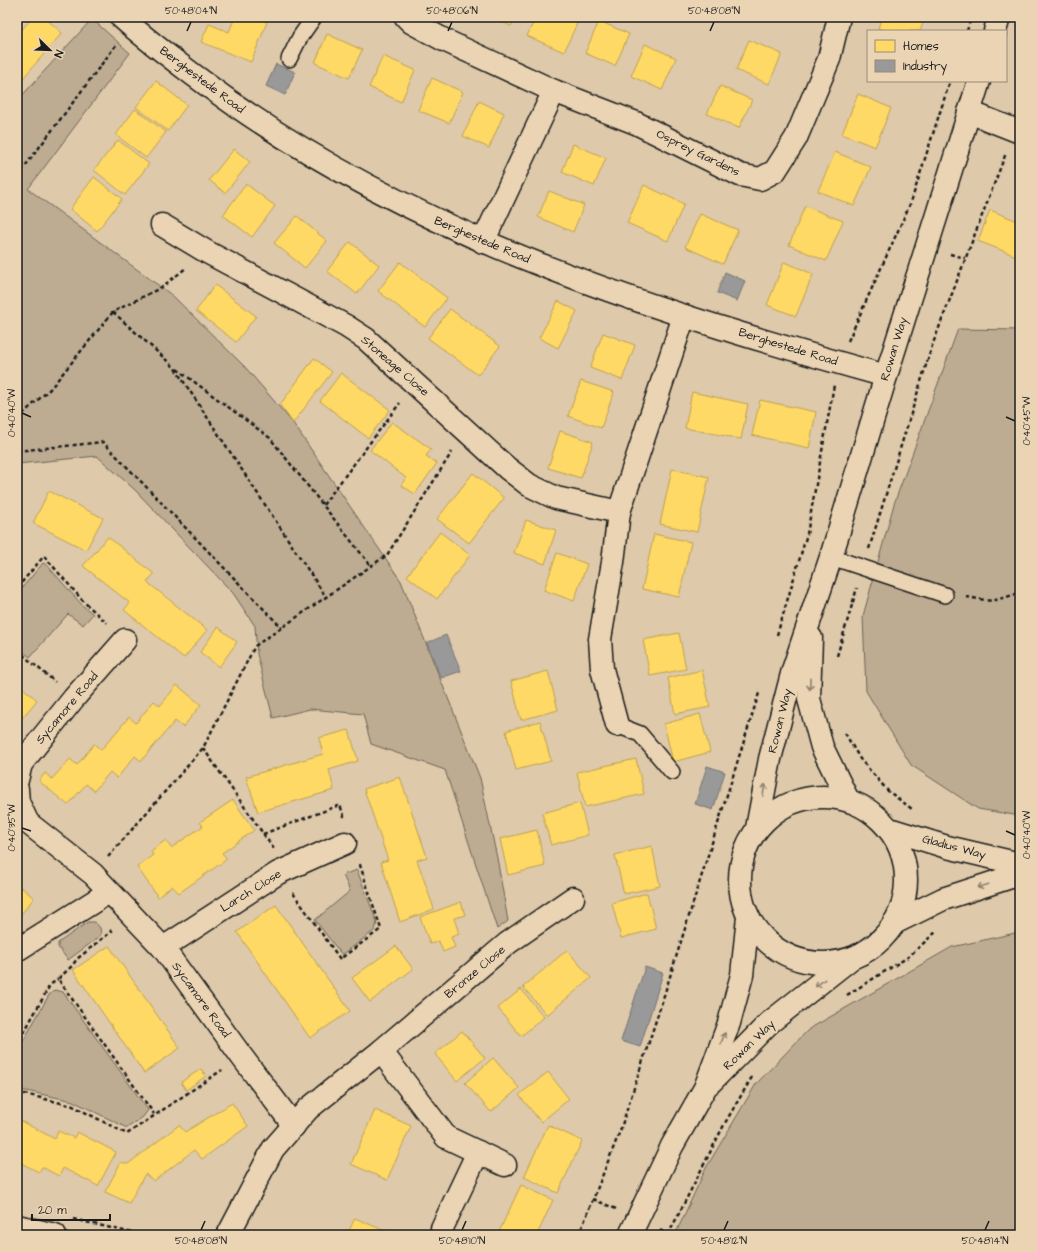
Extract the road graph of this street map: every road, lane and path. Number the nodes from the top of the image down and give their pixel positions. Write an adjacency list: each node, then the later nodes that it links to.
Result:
1 (314, 17): 9 (lane)
2 (406, 17): 12 (main road, Osprey Gardens)
3 (839, 17): 12 (main road, Osprey Gardens)
4 (971, 17): 7 (path)
5 (999, 17): 8 (main road)
6 (127, 22): 15 (path); 17 (main road, Berghestede Road)
7 (966, 30)
8 (994, 30)
9 (289, 59)
10 (950, 82): 21 (path)
11 (979, 82): 13 (main road, Rowan Way)
12 (554, 90): 17 (main road)
13 (969, 112): 14 (main road); 23 (main road, Rowan Way)
14 (1018, 131): 32 (path)
15 (17, 177)
16 (162, 225): 18 (main road, Stoneage Close)
17 (483, 242): 20 (main road, Berghestede Road)
18 (206, 252): 19 (path); 24 (main road, Stoneage Close)
19 (113, 312): 22 (path); 25 (path)
20 (684, 316): 21 (main road, Berghestede Road); 29 (main road)
21 (839, 362): 23 (main road, Berghestede Road); 40 (path)
22 (174, 367): 28 (path); 36 (path)
23 (886, 376): 30 (main road, Rowan Way)
24 (415, 383): 26 (main road, Stoneage Close); 28 (path)
25 (17, 419)
26 (466, 429): 29 (main road, Stoneage Close); 31 (path)
27 (17, 451): 38 (path)
28 (323, 505): 31 (path)
29 (619, 512): 45 (main road)
30 (831, 557): 32 (lane); 37 (main road, Rowan Way)
31 (371, 566): 36 (path)
32 (863, 567): 35 (lane); 42 (path)
33 (17, 588): 39 (path)
34 (1020, 593): 35 (path)
35 (945, 594)
36 (326, 597): 38 (path)
37 (811, 616): 51 (main road, Rowan Way, one-way to 51); 53 (main road, Rowan Way, one-way to 37)
38 (282, 628): 47 (path)
39 (125, 640): 44 (main road, Sycamore Road)
40 (775, 640)
41 (17, 650): 44 (path)
42 (835, 662)
43 (762, 685): 88 (path)
44 (74, 698): 48 (main road, Sycamore Road)
45 (618, 725): 49 (lane)
46 (842, 726): 52 (path)
47 (203, 748): 55 (path); 59 (path)
48 (18, 769)
49 (672, 772)
50 (17, 789): 59 (main road, Sycamore Road)
51 (848, 800): 53 (main road); 54 (main road)
52 (914, 811)
53 (757, 828): 65 (main road)
54 (889, 829): 57 (main road, Gladius Way); 66 (main road)
55 (263, 834): 56 (path); 58 (path)
56 (349, 842): 58 (main road, Larch Close); 58 (path)
57 (1020, 864)
58 (283, 871): 67 (main road, Larch Close)
59 (93, 874): 61 (main road, Sycamore Road)
60 (1020, 874): 63 (main road, one-way to 63)
61 (109, 892): 64 (main road); 67 (main road, Sycamore Road)
62 (573, 898): 73 (main road, Bronze Close)
63 (943, 899): 66 (main road); 71 (path)
64 (89, 904): 68 (main road); 70 (path)
65 (748, 917): 69 (main road); 76 (main road, Rowan Way, one-way to 65)
66 (894, 923): 69 (main road)
67 (163, 948): 74 (main road, Sycamore Road)
68 (17, 950)
69 (850, 959): 76 (main road, Rowan Way, one-way to 76)
70 (58, 979): 72 (path); 78 (path)
71 (840, 999)
72 (17, 1045)
73 (381, 1051): 79 (main road, Bronze Close); 80 (main road)
74 (242, 1057): 78 (path); 79 (main road, Sycamore Road)
75 (756, 1070): 90 (path)
76 (705, 1088): 89 (main road, Rowan Way)
77 (17, 1092): 78 (path)
78 (154, 1114)
79 (294, 1126): 87 (main road)
80 (478, 1152): 81 (main road); 84 (main road)
81 (505, 1164)
82 (71, 1218): 86 (path)
83 (17, 1226): 85 (main road)
84 (442, 1228)
85 (55, 1235)
86 (141, 1235)
87 (228, 1235)
88 (579, 1235)
89 (630, 1235)
90 (668, 1235)

